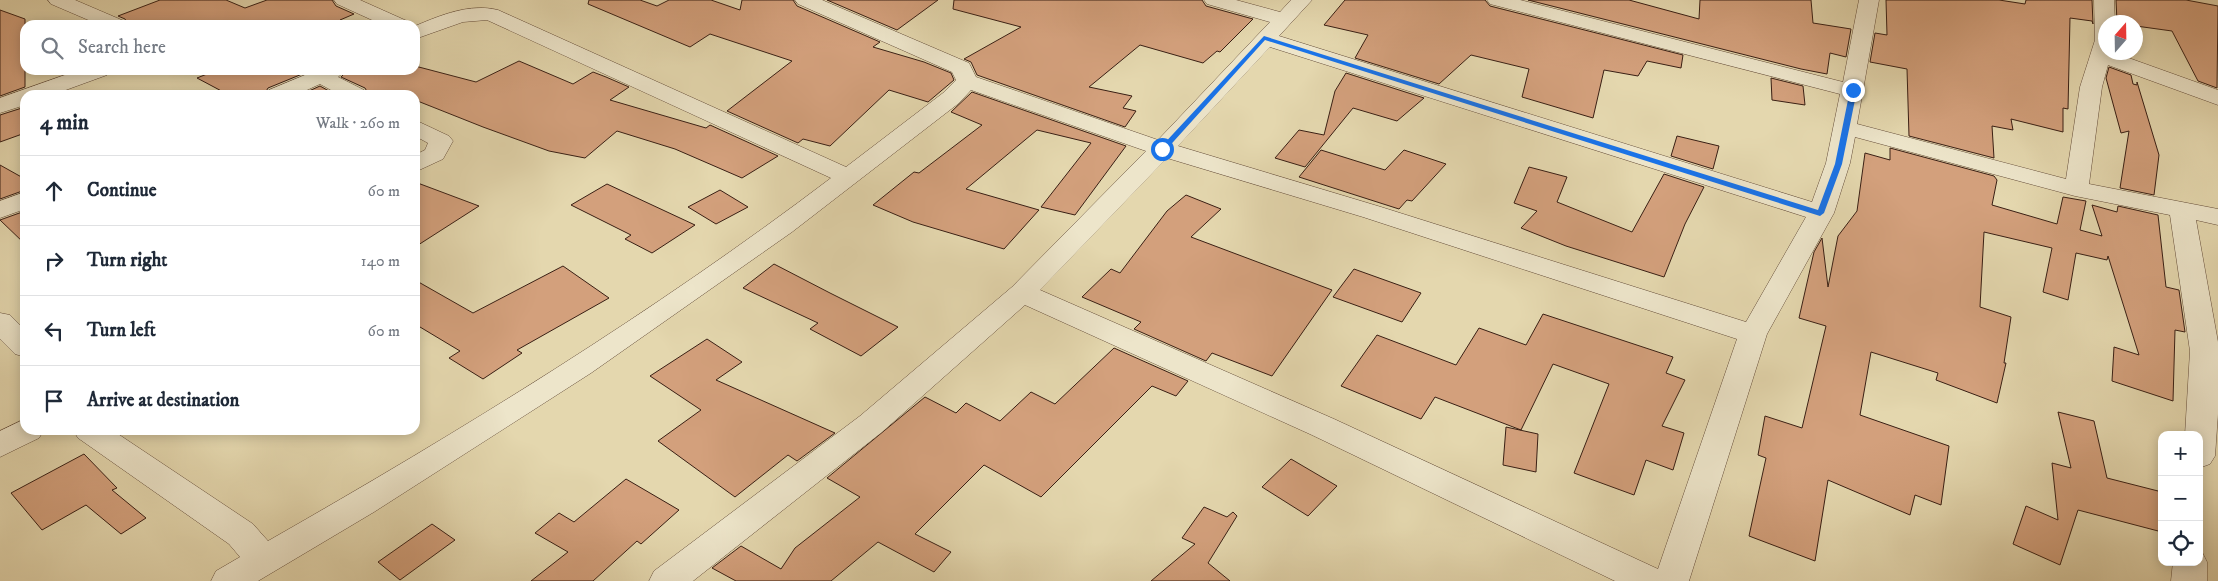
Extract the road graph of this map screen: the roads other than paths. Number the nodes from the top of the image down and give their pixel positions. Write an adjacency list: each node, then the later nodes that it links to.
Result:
1 (58, 0): 11 (street)
2 (344, 0): 12 (street)
3 (805, 0): 20 (street)
4 (1214, 0): 14 (street)
5 (1302, 0): 14 (street)
6 (1497, 0): 24 (street)
7 (1869, 0): 24 (street)
8 (2104, 0): 10 (street)
9 (472, 6): 13 (street); 32 (street)
10 (2104, 15)
11 (105, 20)
12 (387, 20)
13 (420, 28)
14 (1273, 29): 30 (street); 37 (street)
15 (2101, 60): 33 (street)
16 (2113, 60): 25 (street)
17 (85, 75): 21 (street)
18 (323, 75): 22 (street)
19 (331, 75): 23 (street)
20 (967, 82): 30 (street); 32 (street)
21 (45, 90)
22 (289, 90)
23 (350, 90)
24 (1853, 90): 28 (street)
25 (2218, 98)
26 (20, 99): 27 (street)
27 (0, 106)
28 (1846, 128): 33 (street); 37 (street)
29 (420, 130): 31 (street)
30 (1162, 149): 39 (street); 41 (street)
31 (420, 163)
32 (848, 177): 48 (street)
33 (2075, 188): 36 (street)
34 (20, 202): 35 (street)
35 (0, 210)
36 (2182, 210): 38 (street); 43 (street)
37 (1820, 213): 41 (street)
38 (2218, 217)
39 (1022, 293): 51 (street); 52 (street)
40 (0, 322): 42 (street)
41 (1753, 334): 53 (street)
42 (20, 342)
43 (2212, 353): 44 (street)
44 (2201, 431)
45 (20, 434): 47 (street)
46 (96, 435): 48 (street)
47 (0, 445)
48 (264, 560): 50 (street)
49 (2190, 566): 54 (street)
50 (230, 581)
51 (667, 581)
52 (1649, 581)
53 (1671, 581)
54 (2189, 581)

